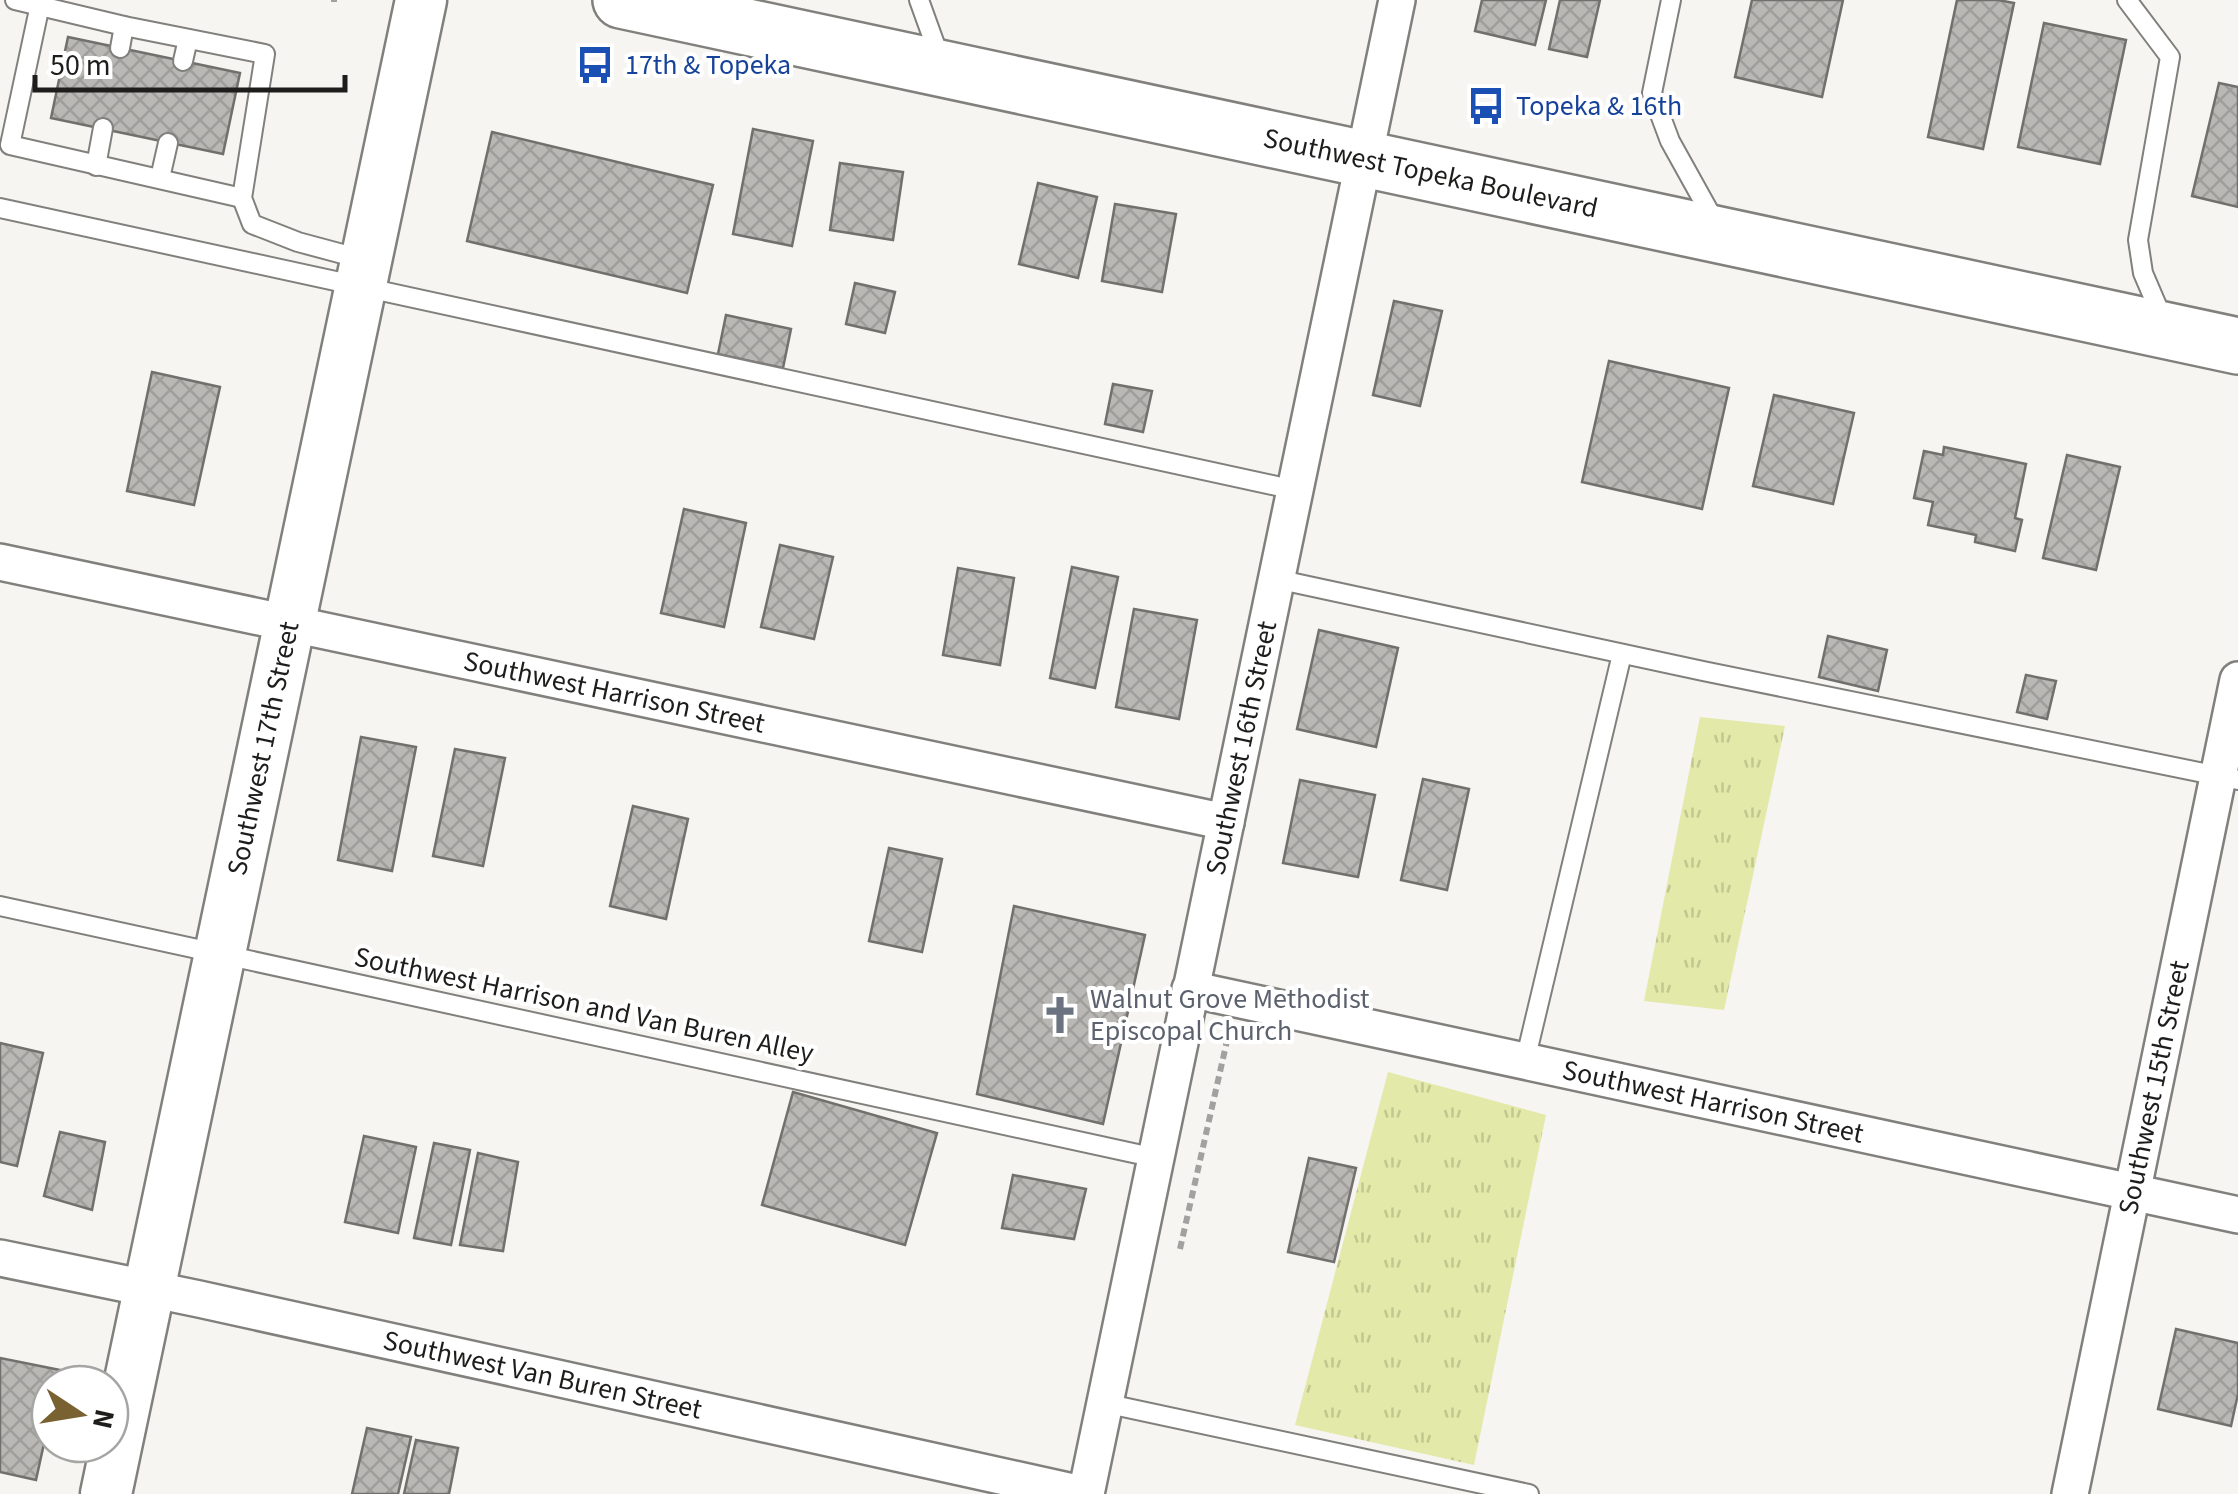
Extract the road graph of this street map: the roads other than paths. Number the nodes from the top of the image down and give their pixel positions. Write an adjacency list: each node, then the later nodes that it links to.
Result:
1 (15, 0): 8 (lane)
2 (420, 0): 22 (main road, Southwest 17th Street)
3 (621, 0): 13 (main road, Southwest Topeka Boulevard)
4 (920, 0): 13 (lane)
5 (1397, 0): 16 (street, Southwest 16th Street)
6 (1670, 0): 21 (lane)
7 (2126, 0): 23 (lane)
8 (40, 3): 9 (lane); 17 (lane)
9 (124, 26): 10 (lane); 11 (lane)
10 (188, 39): 12 (lane); 19 (lane)
11 (120, 48)
12 (183, 62)
13 (944, 69): 16 (main road, Southwest Topeka Boulevard)
14 (104, 128): 17 (lane)
15 (168, 143): 18 (lane)
16 (1364, 159): 21 (main road, Southwest Topeka Boulevard); 25 (street, Southwest 16th Street)
17 (96, 166): 18 (lane)
18 (160, 178): 19 (lane)
19 (242, 198): 22 (lane)
20 (0, 208): 22 (lane)
21 (1722, 236): 23 (main road, Southwest Topeka Boulevard)
22 (363, 274): 25 (lane); 28 (main road, Southwest 17th Street)
23 (2168, 331): 24 (main road, Southwest Topeka Boulevard)
24 (2238, 346)
25 (1295, 490): 27 (street, Southwest 16th Street)
26 (0, 562): 28 (street, Southwest Harrison Street)
27 (1276, 579): 29 (lane); 32 (street, Southwest 16th Street)
28 (290, 624): 32 (street, Southwest Harrison Street); 34 (main road, Southwest 17th Street)
29 (1622, 654): 31 (lane); 36 (lane)
30 (2238, 680): 31 (street, Southwest 15th Street)
31 (2228, 778): 38 (street, Southwest 15th Street)
32 (1226, 822): 35 (street, Southwest 16th Street)
33 (0, 906): 34 (lane, Southwest Harrison and Van Buren Alley)
34 (220, 954): 37 (lane, Southwest Harrison and Van Buren Alley); 41 (main road, Southwest 17th Street)
35 (1190, 989): 36 (street, Southwest Harrison Street); 37 (street, Southwest 16th Street)
36 (1525, 1062): 38 (street, Southwest Harrison Street)
37 (1156, 1158): 42 (street, Southwest 16th Street)
38 (2132, 1193): 39 (street, Southwest Harrison Street); 46 (street, Southwest 15th Street)
39 (2238, 1215)
40 (0, 1258): 41 (street, Southwest Van Buren Street)
41 (150, 1288): 43 (main road, Southwest 17th Street); 44 (street, Southwest Van Buren Street)
42 (1104, 1403): 44 (street, Southwest 16th Street); 45 (lane)
43 (106, 1494)
44 (1084, 1494)
45 (1529, 1494)
46 (2070, 1494)

